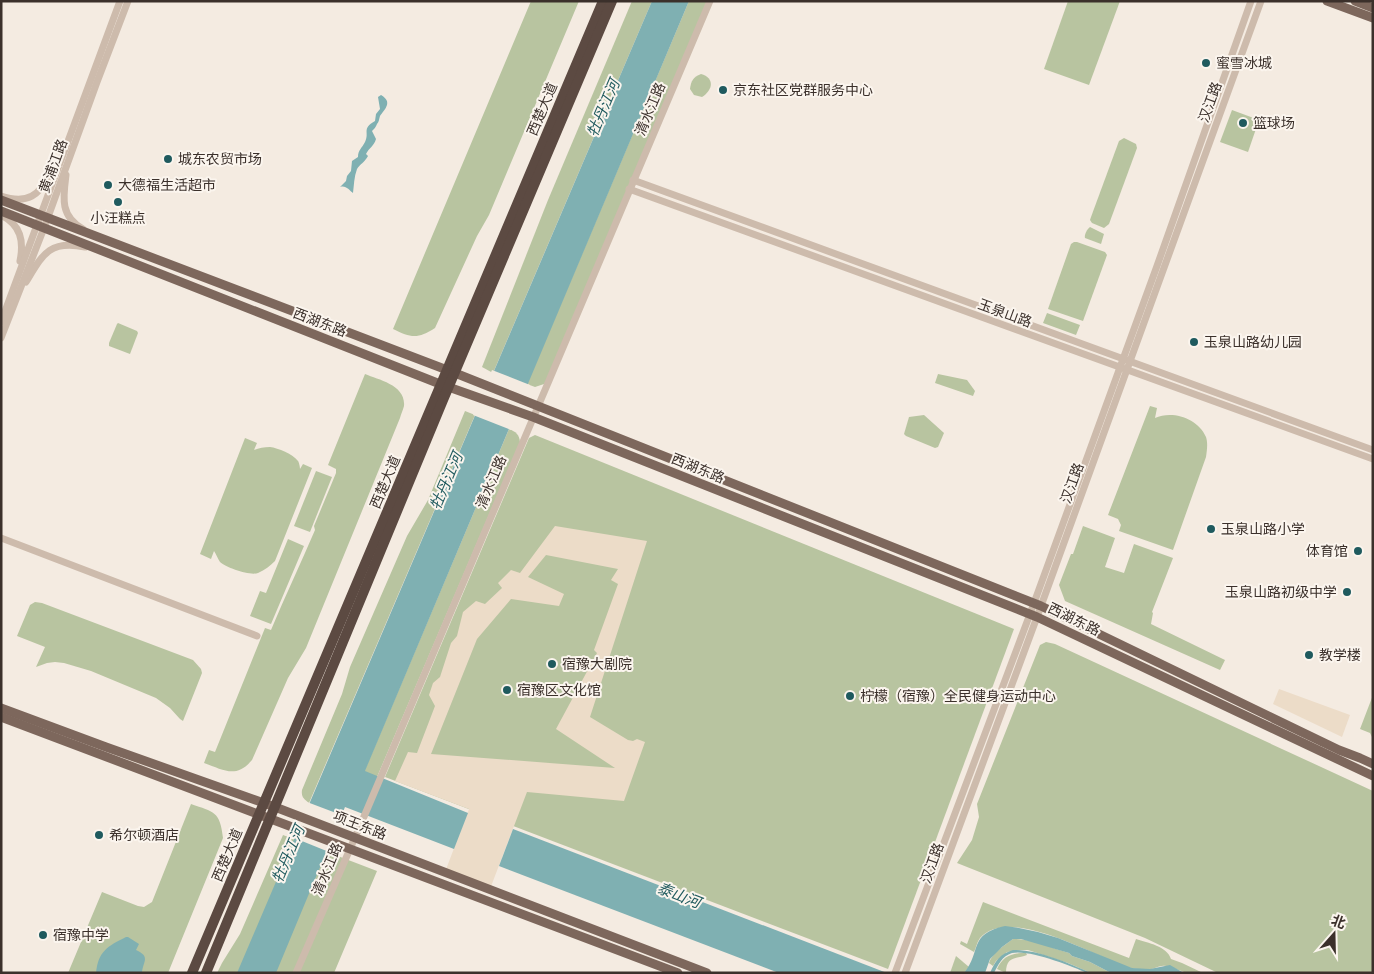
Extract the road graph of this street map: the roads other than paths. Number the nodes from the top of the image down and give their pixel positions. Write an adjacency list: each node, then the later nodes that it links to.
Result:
1 (120, 1): 12 (street, 黄浦江路)
2 (128, 1): 12 (street, 黄浦江路)
3 (603, 1): 27 (highway, 西楚大道)
4 (612, 1): 27 (highway, 西楚大道)
5 (710, 1): 13 (street, 清水江路)
6 (1251, 1): 25 (street, 汉江路)
7 (1261, 1): 25 (street, 汉江路)
8 (1327, 1): 11 (main road)
9 (1355, 1): 10 (main road)
10 (1373, 8)
11 (1373, 18)
12 (65, 159): 15 (street); 18 (street, 黄浦江路); 20 (street)
13 (633, 180): 14 (street, 清水江路); 25 (street, 玉泉山路)
14 (629, 189): 26 (street, 玉泉山路); 29 (street, 清水江路)
15 (1, 198): 18 (main road, 西湖东路)
16 (1, 211): 19 (main road, 西湖东路)
17 (1, 215): 22 (street)
18 (44, 216): 19 (street, 黄浦江路); 20 (main road, 西湖东路)
19 (40, 226): 21 (main road, 西湖东路); 22 (street, 黄浦江路)
20 (113, 243): 27 (main road, 西湖东路)
21 (110, 254): 22 (street); 28 (main road, 西湖东路)
22 (13, 299): 23 (street, 黄浦江路); 24 (street, 黄浦江路)
23 (1, 322)
24 (1, 338)
25 (1126, 360): 26 (street, 汉江路); 31 (street, 玉泉山路)
26 (1123, 369): 32 (street, 玉泉山路); 34 (street, 汉江路)
27 (451, 372): 28 (highway, 西楚大道); 29 (main road, 西湖东路)
28 (445, 386): 30 (main road, 西湖东路); 41 (highway, 西楚大道)
29 (533, 404): 30 (street, 清水江路); 34 (main road, 西湖东路)
30 (528, 416): 35 (main road, 西湖东路); 44 (street, 清水江路)
31 (1373, 450)
32 (1373, 459)
33 (1, 538): 36 (street)
34 (1037, 605): 35 (street, 汉江路); 39 (main road, 西湖东路)
35 (1034, 615): 40 (main road, 西湖东路); 46 (street, 汉江路); 52 (street, 汉江路)
36 (257, 636)
37 (1, 708): 41 (main road, 项王东路)
38 (1, 717): 42 (main road, 项王东路)
39 (1373, 764)
40 (1373, 776)
41 (269, 805): 42 (highway, 西楚大道); 43 (highway, 西楚大道); 44 (main road, 项王东路)
42 (260, 814): 43 (main road, 项王东路); 47 (highway, 西楚大道)
43 (270, 819): 45 (main road, 项王东路); 48 (highway, 西楚大道)
44 (354, 837): 45 (street, 清水江路); 51 (main road, 项王东路)
45 (349, 848): 49 (street, 清水江路); 50 (main road, 项王东路)
46 (895, 972)
47 (192, 973)
48 (206, 973)
49 (296, 973)
50 (678, 973)
51 (707, 973)
52 (905, 973)

